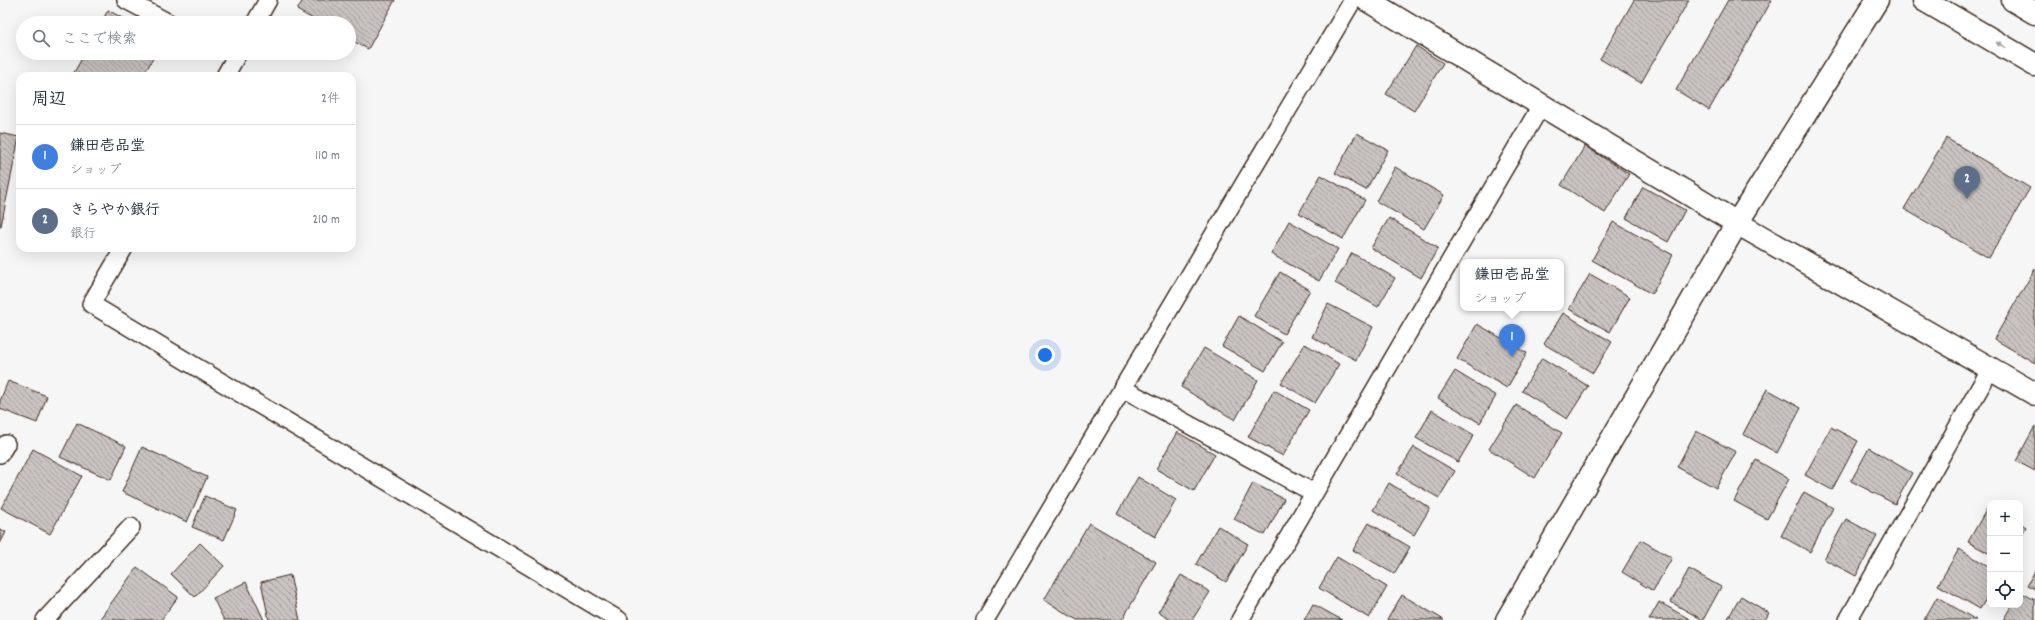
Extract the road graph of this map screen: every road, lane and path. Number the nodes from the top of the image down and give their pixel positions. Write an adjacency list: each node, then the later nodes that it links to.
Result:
1 (126, 0): 9 (lane)
2 (268, 0): 10 (lane)
3 (1353, 0): 18 (lane)
4 (1367, 0): 14 (street)
5 (1877, 0): 15 (street)
6 (1924, 0): 12 (street, one-way to 6)
7 (2014, 0): 8 (street)
8 (2035, 12)
9 (156, 16)
10 (259, 16)
11 (230, 60): 13 (lane)
12 (2035, 65)
13 (226, 72)
14 (1542, 104): 15 (street); 20 (lane)
15 (1737, 223): 17 (street); 26 (street)
16 (122, 252): 23 (lane)
17 (1991, 368): 19 (street); 27 (lane)
18 (1122, 388): 20 (lane); 24 (lane)
19 (2035, 394)
20 (1314, 493): 25 (lane)
21 (131, 527): 22 (lane)
22 (45, 620)
23 (619, 620)
24 (985, 620)
25 (1240, 620)
26 (1507, 620)
27 (1848, 620)

